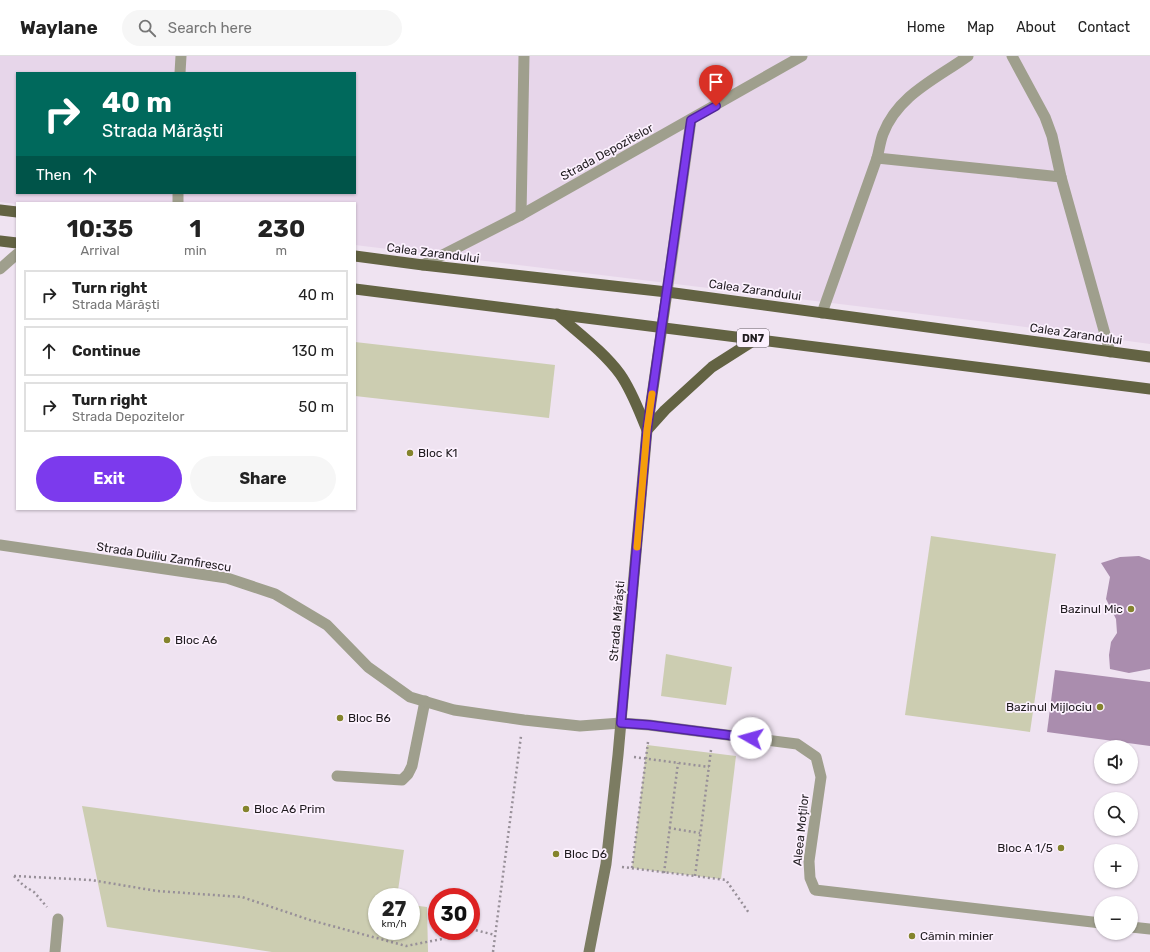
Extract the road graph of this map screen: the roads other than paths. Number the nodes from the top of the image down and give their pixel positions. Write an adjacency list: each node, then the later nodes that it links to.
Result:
1 (180, 56): 6 (street)
2 (524, 56): 12 (street)
3 (802, 56): 7 (street, Strada Depozitelor)
4 (968, 56): 8 (street)
5 (1012, 56): 9 (street)
6 (180, 72)
7 (691, 120): 12 (street, Strada Depozitelor); 20 (street)
8 (877, 158): 9 (street); 21 (street)
9 (1061, 177): 25 (street)
10 (0, 210): 11 (main road)
11 (16, 212)
12 (521, 215): 17 (street, Strada Depozitelor)
13 (0, 241): 14 (main road)
14 (16, 243)
15 (16, 255): 18 (street)
16 (356, 256): 17 (main road, Calea Zarandului)
17 (423, 265): 20 (main road, Calea Zarandului)
18 (0, 269)
19 (356, 289): 22 (main road, DN7)
20 (667, 292): 21 (main road, Calea Zarandului); 23 (main road, Strada Mărăști)
21 (822, 312): 25 (main road, Calea Zarandului)
22 (557, 314): 23 (main road, DN7); 28 (main road)
23 (662, 327): 24 (main road, DN7); 28 (main road, Strada Mărăști)
24 (756, 339): 27 (main road, DN7); 28 (main road)
25 (1110, 352): 26 (main road, Calea Zarandului)
26 (1150, 357)
27 (1150, 389)
28 (647, 430): 31 (main road, Strada Mărăști)
29 (0, 545): 30 (street, Strada Duiliu Zamfirescu)
30 (425, 701): 31 (street, Strada Duiliu Zamfirescu); 32 (street)
31 (621, 723): 34 (street, Aleea Moților); 38 (main road, Strada Mărăști)
32 (337, 776)
33 (58, 920): 37 (street)
34 (1094, 922)
35 (1138, 928): 36 (street)
36 (1150, 929)
37 (55, 952)
38 (589, 952)

